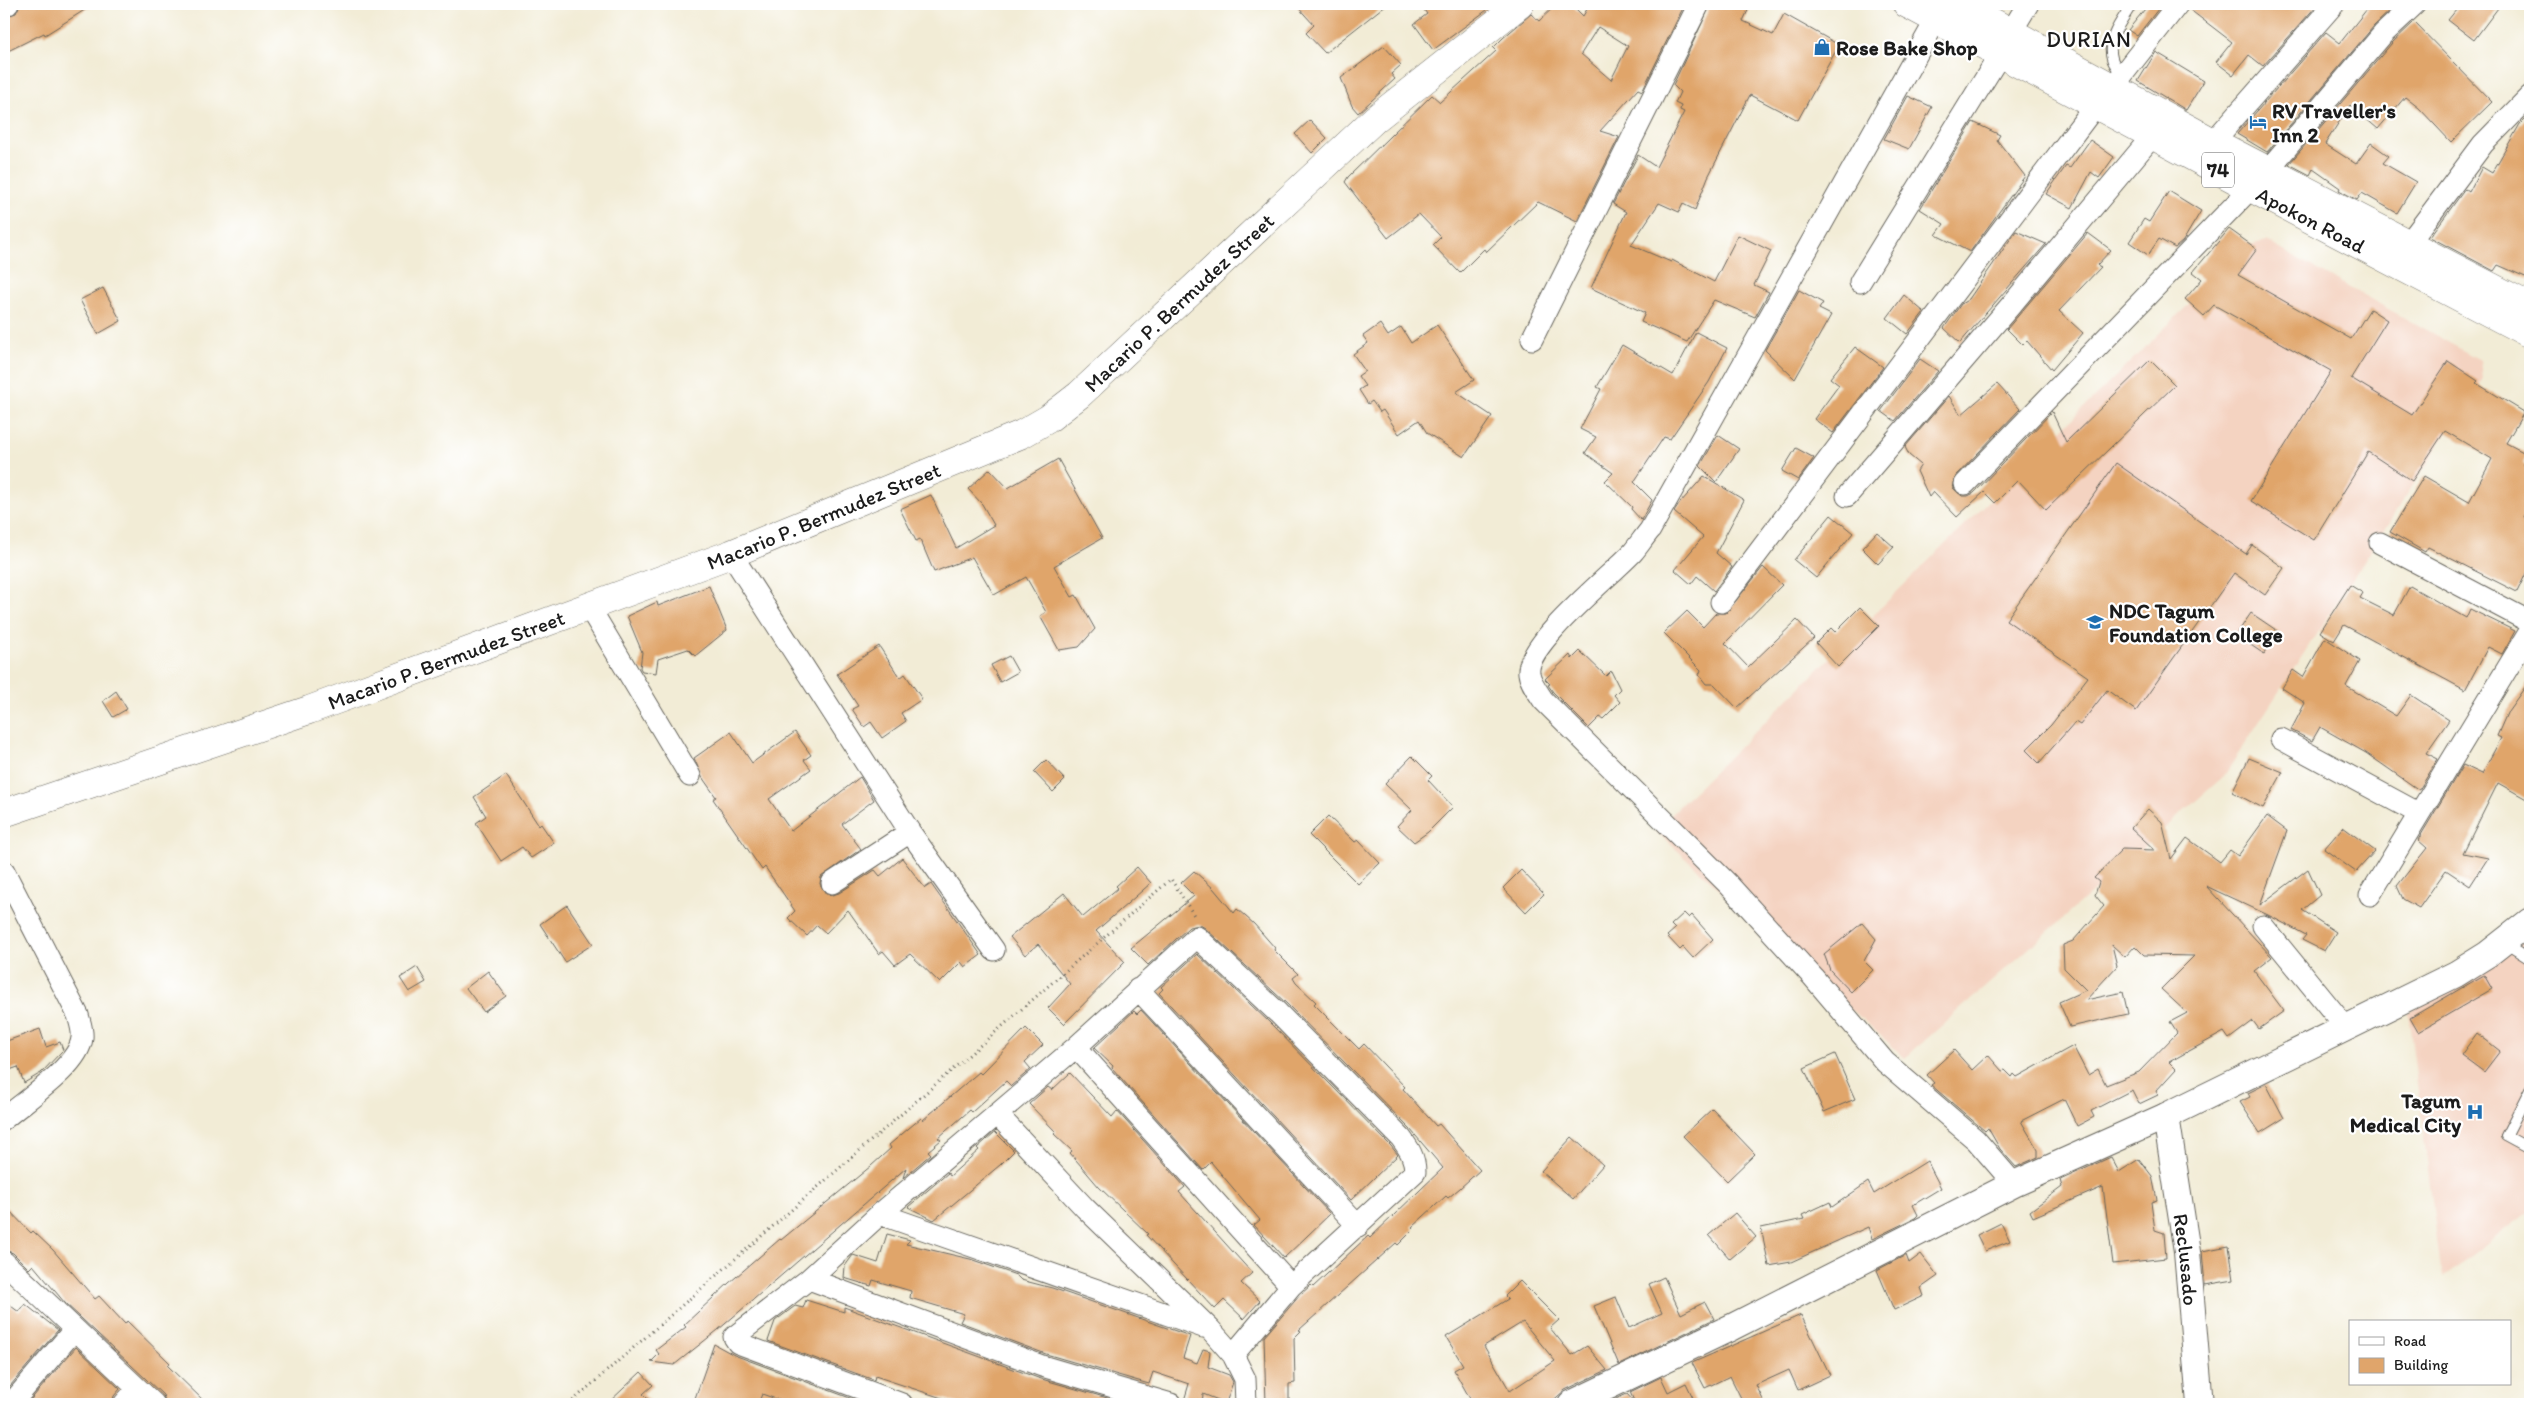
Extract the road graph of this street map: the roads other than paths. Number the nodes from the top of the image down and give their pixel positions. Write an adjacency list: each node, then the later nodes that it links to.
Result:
1 (8, 4): 10 (street)
2 (1520, 4): 26 (main road, Macario P. Bermudez Street)
3 (1699, 4): 22 (street)
4 (1907, 4): 11 (main road, Apokon Road / 74)
5 (2028, 4): 12 (street)
6 (2132, 4): 13 (lane)
7 (2178, 4): 13 (street)
8 (2334, 4): 16 (street)
9 (2415, 4): 17 (street)
10 (4, 5)
11 (1947, 9): 12 (main road, Apokon Road / 74); 52 (street)
12 (2006, 42): 13 (main road, Apokon Road / 74); 19 (street)
13 (2110, 89): 15 (main road, Apokon Road / 74); 16 (main road, Apokon Road / 74); 27 (street)
14 (2530, 96): 18 (street)
15 (2154, 134): 17 (main road, Apokon Road / 74); 24 (street)
16 (2213, 142): 17 (main road, Apokon Road / 74)
17 (2259, 180): 18 (main road, Apokon Road / 74); 23 (street)
18 (2401, 253): 20 (main road, Apokon Road / 74); 21 (main road, Apokon Road / 74)
19 (1860, 282)
20 (2530, 307)
21 (2530, 334)
22 (1532, 339)
23 (1965, 484)
24 (1847, 496)
25 (2380, 542): 29 (street)
26 (731, 554): 28 (main road, Macario P. Bermudez Street); 35 (street)
27 (1721, 602)
28 (589, 607): 32 (street); 33 (main road, Macario P. Bermudez Street)
29 (2530, 622)
30 (2530, 631): 34 (street)
31 (2281, 740): 34 (street)
32 (690, 776)
33 (4, 812)
34 (2418, 813): 38 (street)
35 (910, 832): 37 (street); 42 (street)
36 (4, 871): 50 (street)
37 (832, 883)
38 (2370, 895)
39 (2530, 921): 41 (street)
40 (2263, 926): 45 (street)
41 (2504, 942): 43 (lane); 45 (street)
42 (994, 950)
43 (2530, 959)
44 (1138, 989): 46 (street); 54 (street); 54 (street)
45 (2347, 1028): 49 (street)
46 (1076, 1047): 48 (street); 57 (street)
47 (2530, 1089): 51 (lane)
48 (997, 1114): 53 (street); 58 (street)
49 (2166, 1116): 52 (street); 68 (street, Reclusado)
50 (4, 1119)
51 (2530, 1148)
52 (2014, 1184): 67 (street)
53 (880, 1214): 56 (street); 58 (street)
54 (1358, 1226): 57 (street)
55 (4, 1264): 59 (street)
56 (809, 1279): 64 (street); 65 (street)
57 (1291, 1286): 60 (street)
58 (1210, 1329): 60 (street)
59 (74, 1330): 61 (street); 62 (street)
60 (1233, 1355): 66 (street)
61 (131, 1397): 63 (street)
62 (11, 1404)
63 (154, 1404)
64 (902, 1404)
65 (1170, 1404)
66 (1246, 1404)
67 (1571, 1404)
68 (2200, 1404)

